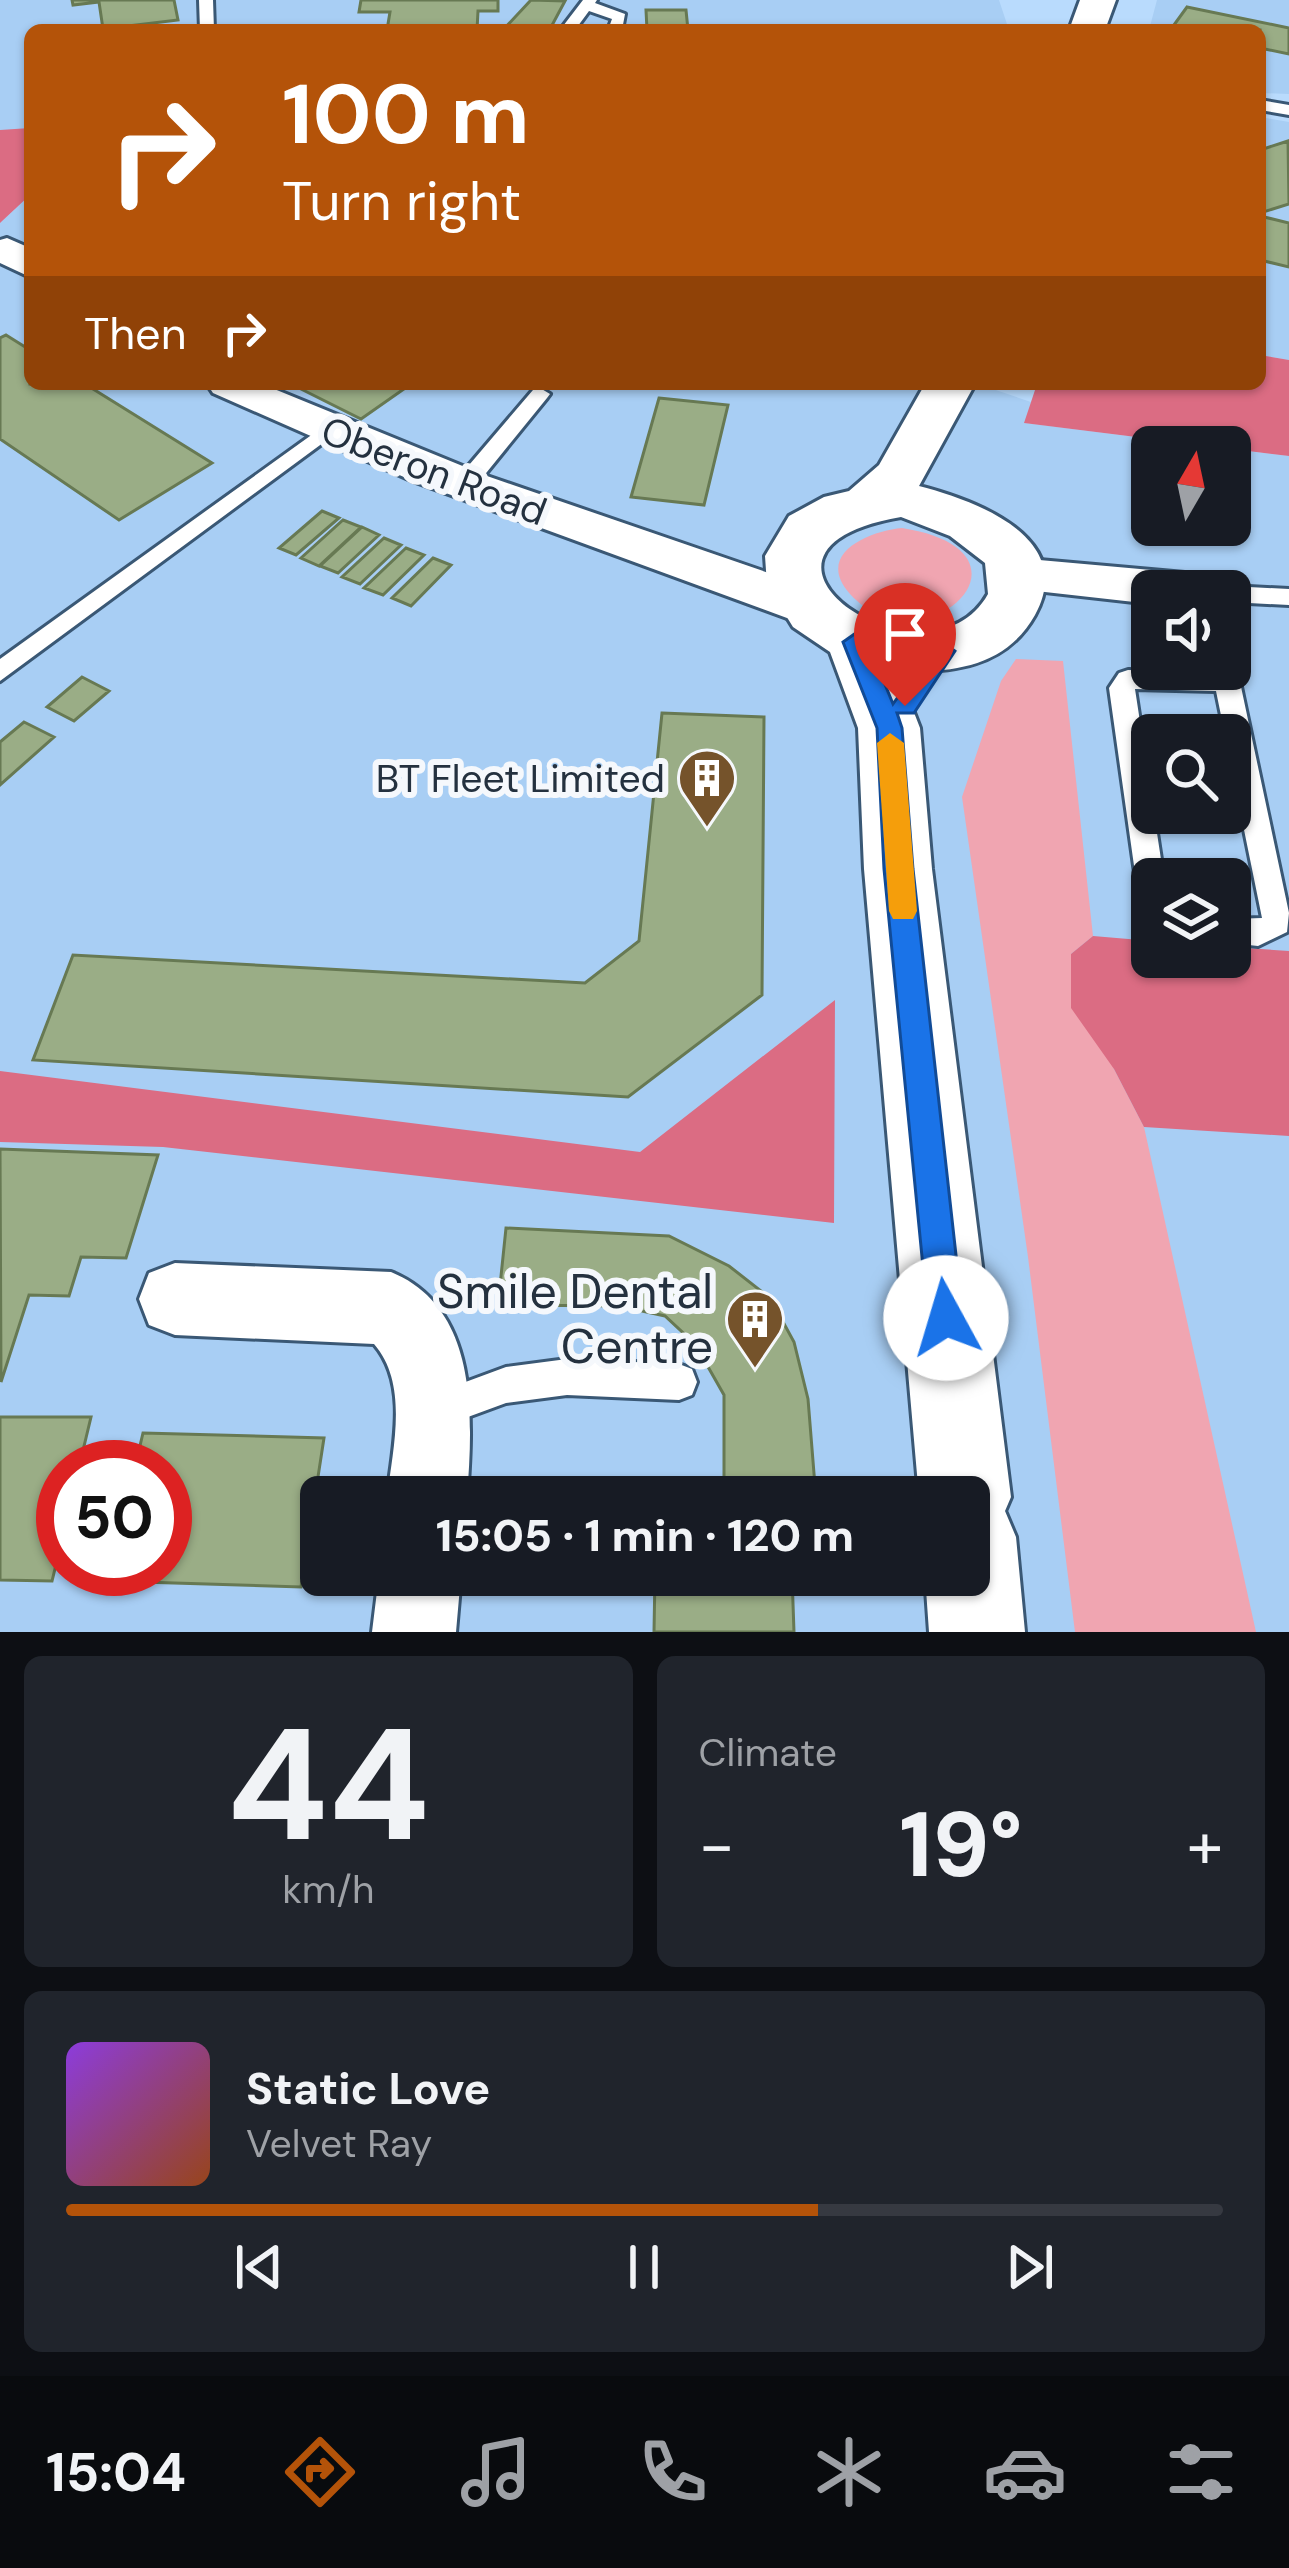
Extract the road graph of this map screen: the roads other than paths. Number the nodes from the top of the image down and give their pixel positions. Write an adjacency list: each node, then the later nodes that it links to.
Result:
1 (588, 2): 2 (lane)
2 (617, 24)
3 (240, 390): 6 (street, Oberon Road)
4 (540, 394): 7 (lane)
5 (943, 399): 8 (main road); 9 (main road)
6 (324, 432): 7 (street, Oberon Road); 19 (lane)
7 (466, 483): 10 (street, Oberon Road)
8 (869, 502): 9 (main road); 11 (main road)
9 (961, 515): 12 (main road)
10 (645, 544): 11 (street, Oberon Road); 16 (street, Oberon Road)
11 (796, 546): 16 (main road)
12 (1017, 574): 13 (street); 18 (main road)
13 (1131, 585)
14 (1251, 595): 15 (lane)
15 (1289, 597)
16 (805, 606): 17 (main road)
17 (856, 642): 18 (main road); 22 (main road)
18 (943, 651): 22 (main road)
19 (0, 672)
20 (1131, 680): 23 (lane)
21 (1229, 690): 24 (lane)
22 (890, 728): 29 (main road)
23 (1147, 858)
24 (1251, 933)
25 (175, 1299): 27 (street)
26 (679, 1382): 27 (lane)
27 (434, 1411): 28 (street)
28 (429, 1476)
29 (963, 1476)
30 (417, 1596): 32 (street)
31 (973, 1596): 33 (main road)
32 (414, 1632)
33 (976, 1632)

